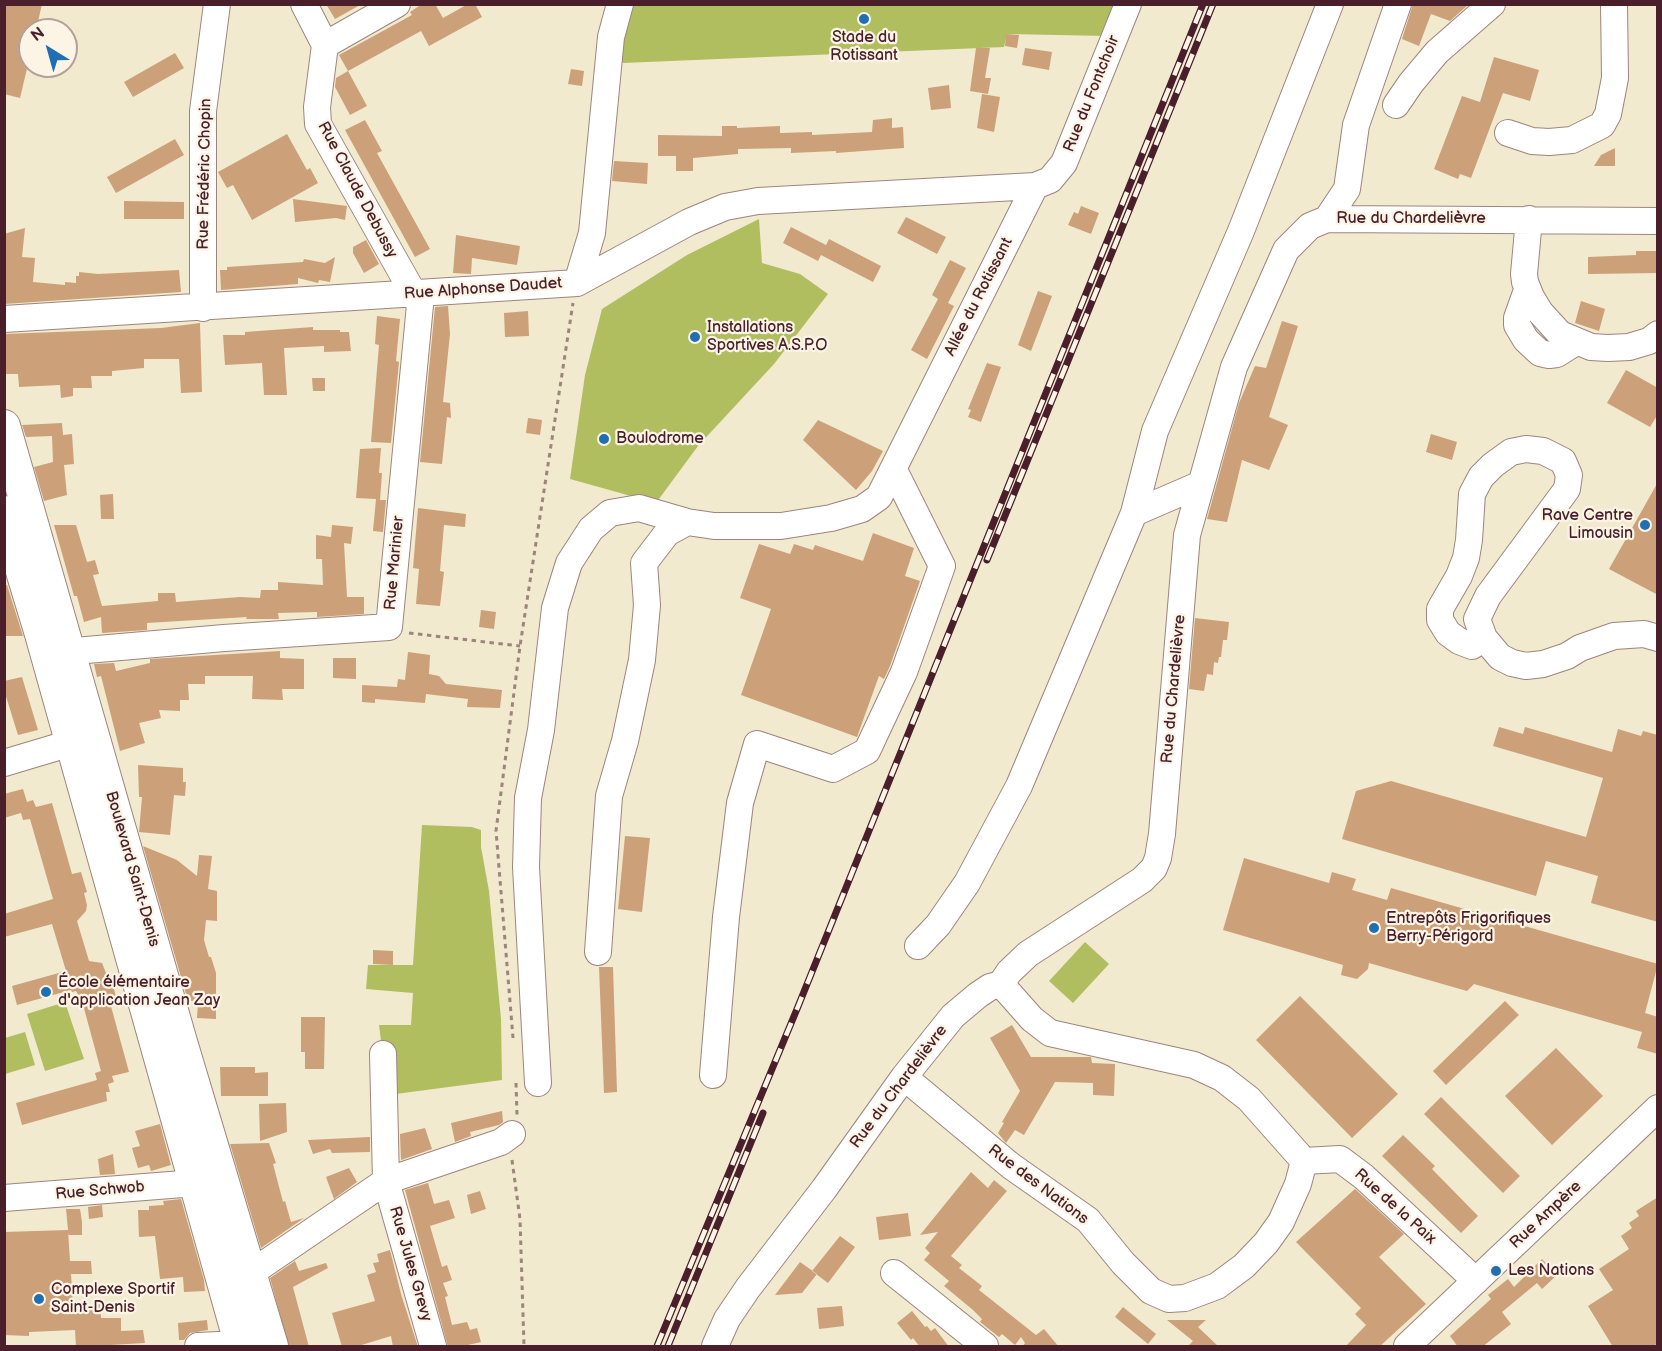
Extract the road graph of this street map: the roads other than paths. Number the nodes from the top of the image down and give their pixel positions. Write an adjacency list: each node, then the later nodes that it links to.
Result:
1 (217, 4): 19 (street, Rue Frédéric Chopin)
2 (304, 4): 10 (street)
3 (397, 4): 10 (street)
4 (620, 4): 17 (street)
5 (1128, 4): 13 (street, Rue du Fontchoir)
6 (1330, 4): 26 (street)
7 (1398, 4): 14 (street)
8 (1492, 4): 11 (street)
9 (1614, 4): 12 (street)
10 (325, 45): 18 (street, Rue Claude Debussy)
11 (1396, 105)
12 (1508, 133)
13 (1043, 183): 17 (street, Rue Alphonse Daudet); 23 (street, Allée du Rotissant)
14 (1327, 219): 15 (street, Rue du Chardelièvre); 24 (street, Rue du Chardelièvre)
15 (1530, 219): 16 (street, Rue du Chardelièvre); 21 (street)
16 (1658, 221)
17 (577, 283): 18 (street, Rue Alphonse Daudet)
18 (415, 294): 19 (street, Rue Alphonse Daudet); 30 (street, Rue Marinier)
19 (203, 308): 20 (street, Rue Alphonse Daudet)
20 (4, 319)
21 (1651, 346)
22 (4, 426): 31 (main road, Boulevard Saint-Denis)
23 (894, 471): 27 (street, Allée du Rotissant); 37 (street)
24 (1201, 484): 26 (street); 35 (street, Rue du Chardelièvre)
25 (4, 512): 31 (main road, Boulevard Saint-Denis)
26 (1134, 513): 33 (street)
27 (687, 522): 34 (street); 39 (street, Allée du Rotissant)
28 (1484, 638): 28 (street); 29 (street)
29 (1658, 638)
30 (75, 651)
31 (83, 740): 32 (street); 43 (main road, Boulevard Saint-Denis)
32 (6, 760)
33 (918, 946)
34 (598, 952)
35 (1001, 984): 38 (street, Rue du Chardelièvre); 42 (street)
36 (383, 1054): 44 (street, Rue Jules Grevy)
37 (712, 1075)
38 (904, 1077): 42 (street, Rue des Nations); 52 (street, Rue du Chardelièvre)
39 (538, 1083)
40 (1658, 1108): 48 (street, Rue Ampère)
41 (512, 1134): 44 (street)
42 (1304, 1161): 48 (street, Rue de la Paix)
43 (209, 1180): 45 (street, Rue Schwob); 46 (main road, Boulevard Saint-Denis); 49 (main road, Boulevard Saint-Denis)
44 (386, 1182): 46 (street); 51 (street, Rue Jules Grevy)
45 (4, 1198)
46 (251, 1273): 49 (main road, Boulevard Saint-Denis)
47 (894, 1273): 53 (street)
48 (1476, 1281): 54 (street, Rue Ampère)
49 (255, 1343): 50 (street)
50 (198, 1347)
51 (433, 1347)
52 (715, 1347)
53 (986, 1347)
54 (1407, 1347)

